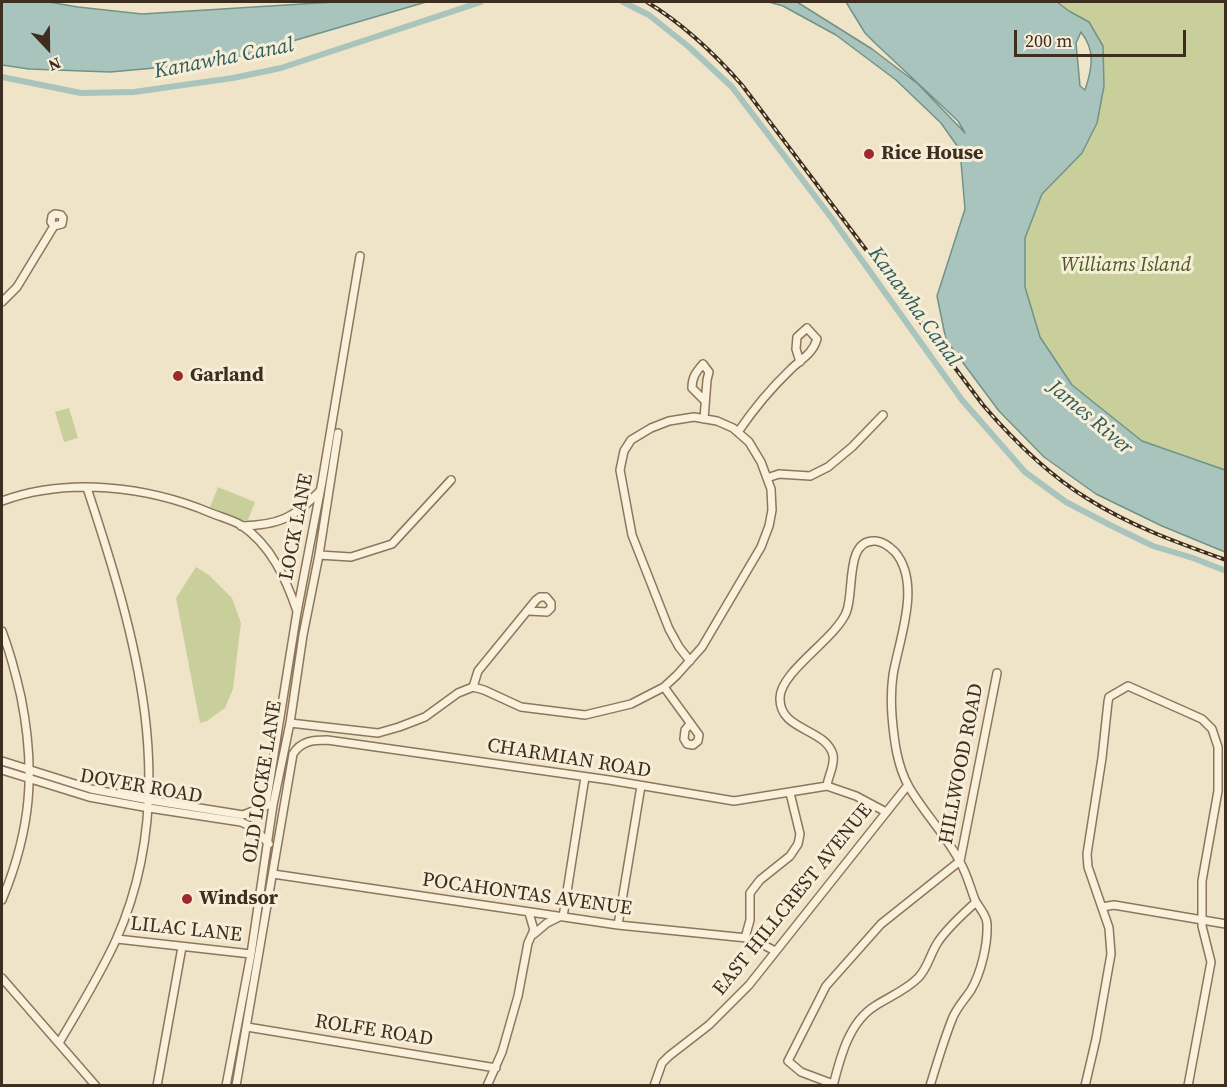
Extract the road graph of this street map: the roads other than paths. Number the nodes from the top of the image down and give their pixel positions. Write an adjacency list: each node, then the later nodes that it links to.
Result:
1 (54, 226): 3 (street)
2 (360, 256): 13 (street, LOCK LANE)
3 (2, 302)
4 (800, 362): 4 (street); 8 (street)
5 (705, 401): 5 (street); 7 (street)
6 (883, 415): 10 (street)
7 (704, 418): 8 (street); 21 (street)
8 (738, 432): 10 (street)
9 (338, 433): 16 (street, OLD LOCKE LANE)
10 (767, 478): 21 (street)
11 (451, 480): 16 (street)
12 (87, 488): 14 (street); 15 (street); 36 (street)
13 (320, 491): 15 (street); 18 (street, LOCK LANE)
14 (2, 499)
15 (241, 526): 18 (street)
16 (319, 555): 20 (street, OLD LOCKE LANE)
17 (529, 611): 23 (street)
18 (297, 612): 20 (street, LOCK LANE)
19 (2, 631): 29 (street)
20 (299, 635): 25 (street, OLD LOCKE LANE); 37 (street, LOCK LANE)
21 (690, 661): 24 (street)
22 (997, 673): 40 (street, HILLWOOD ROAD)
23 (474, 687): 24 (street); 25 (street)
24 (664, 687): 26 (street)
25 (290, 723): 37 (street, OLD LOCKE LANE)
26 (690, 724)
27 (2, 761): 29 (street, DOVER ROAD)
28 (2, 770): 31 (street, DOVER ROAD)
29 (30, 770): 31 (street); 36 (street, DOVER ROAD)
30 (585, 777): 33 (street, CHARMIAN ROAD); 41 (street, CHARMIAN ROAD); 46 (street)
31 (30, 779): 36 (street, DOVER ROAD); 42 (street)
32 (908, 785): 34 (street); 38 (street, EAST HILLCREST AVENUE); 40 (street)
33 (641, 786): 35 (street, CHARMIAN ROAD); 49 (street)
34 (827, 786): 35 (street, CHARMIAN ROAD); 38 (street, CHARMIAN ROAD)
35 (789, 793): 51 (street)
36 (149, 804): 37 (street, DOVER ROAD); 39 (street, DOVER ROAD); 52 (street)
37 (270, 805): 39 (street, OLD LOCKE LANE)
38 (886, 812): 54 (street, EAST HILLCREST AVENUE)
39 (268, 844): 55 (street, OLD LOCKE LANE)
40 (960, 861): 43 (street); 60 (street)
41 (273, 874): 45 (street, POCAHONTAS AVENUE); 57 (street)
42 (2, 900)
43 (976, 902): 60 (street); 67 (street)
44 (1102, 907): 47 (street); 47 (street); 68 (street)
45 (529, 913): 46 (street, POCAHONTAS AVENUE); 50 (street)
46 (561, 917): 49 (street, POCAHONTAS AVENUE); 50 (street)
47 (1202, 920): 48 (street); 69 (street)
48 (1226, 924)
49 (618, 925): 51 (street, POCAHONTAS AVENUE)
50 (532, 935): 59 (street)
51 (745, 938): 54 (street, POCAHONTAS AVENUE)
52 (117, 939): 53 (street, LILAC LANE); 58 (street)
53 (182, 946): 55 (street, LILAC LANE); 62 (street)
54 (775, 951): 66 (street, EAST HILLCREST AVENUE)
55 (251, 954): 63 (street, OLD LOCKE LANE)
56 (2, 978): 58 (street)
57 (247, 1027): 59 (street, ROLFE ROAD); 64 (street)
58 (59, 1043): 61 (street)
59 (496, 1068): 65 (street)
60 (833, 1085)
61 (96, 1086)
62 (157, 1086)
63 (226, 1086)
64 (236, 1086)
65 (487, 1086)
66 (654, 1086)
67 (930, 1086)
68 (1085, 1086)
69 (1188, 1086)

